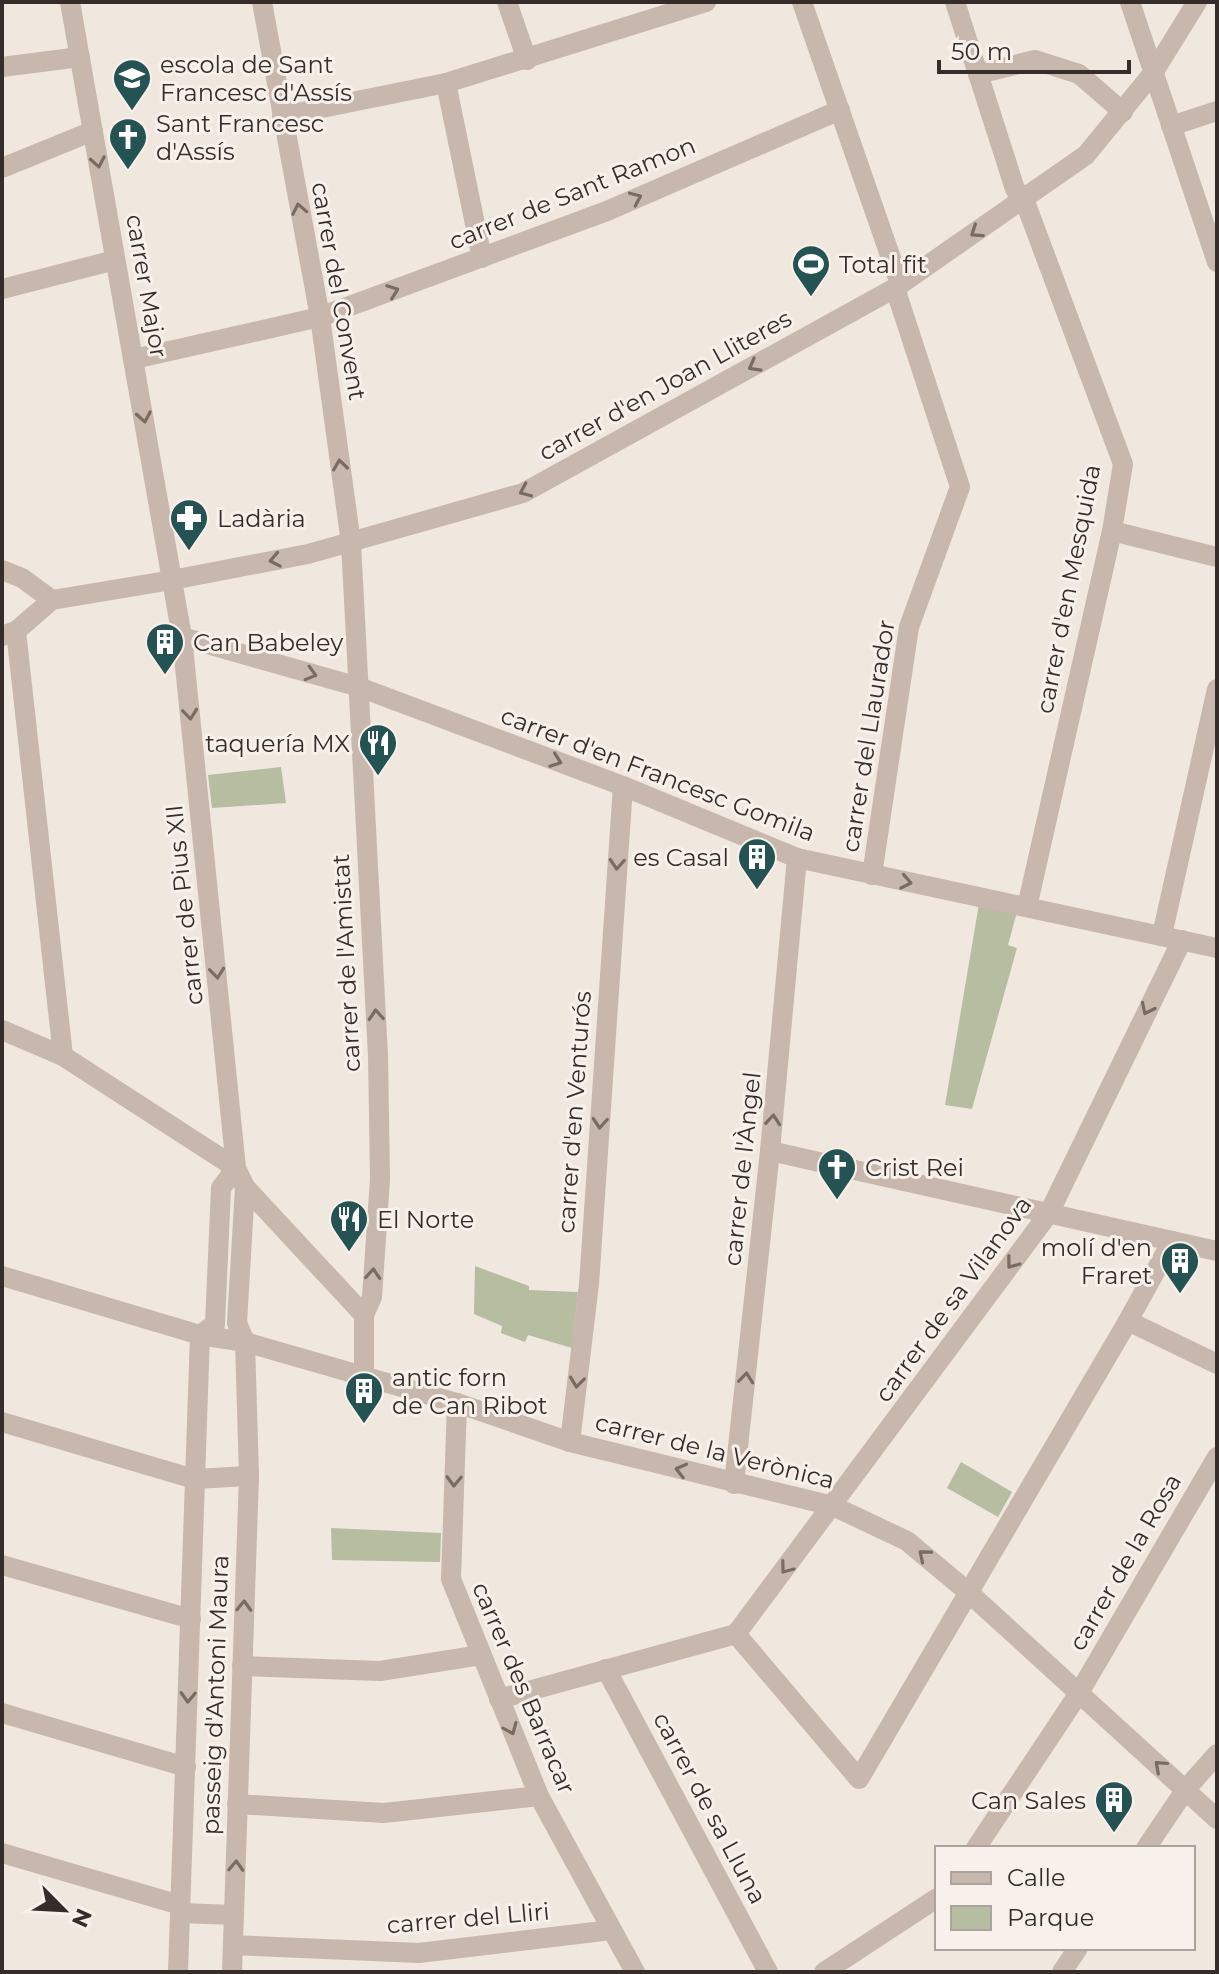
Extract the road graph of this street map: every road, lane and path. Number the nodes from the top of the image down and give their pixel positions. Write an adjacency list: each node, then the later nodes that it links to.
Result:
1 (70, 2): 10 (street, carrer Major)
2 (262, 2): 19 (street, carrer del Convent)
3 (507, 2): 11 (street)
4 (706, 2): 9 (street)
5 (802, 2): 16 (street, carrer del Llaurador)
6 (955, 2): 14 (street, carrer d'en Mesquida)
7 (1130, 2): 13 (street)
8 (1197, 2): 13 (street, carrer d'en Joan Lliteres)
9 (658, 9): 11 (street)
10 (80, 57): 12 (street); 21 (street, carrer Major)
11 (527, 60): 15 (street)
12 (2, 67)
13 (1153, 73): 18 (street, carrer d'en Joan Lliteres); 20 (street)
14 (978, 74): 18 (street); 23 (street, carrer d'en Mesquida)
15 (446, 83): 19 (street); 24 (street)
16 (840, 110): 24 (street, carrer de Sant Ramon, one-way to 16); 27 (street, carrer del Llaurador)
17 (1217, 111): 20 (street)
18 (1123, 112): 23 (street, carrer d'en Joan Lliteres)
19 (282, 116): 29 (street, carrer del Convent, one-way to 19)
20 (1171, 126): 26 (street)
21 (93, 131): 22 (street); 25 (street, carrer Major, one-way to 25)
22 (2, 168)
23 (1024, 199): 27 (street, carrer d'en Joan Lliteres, one-way to 27); 31 (street, carrer d'en Mesquida)
24 (482, 258): 29 (street, carrer de Sant Ramon, one-way to 24)
25 (115, 260): 28 (street); 30 (street, carrer Major)
26 (1217, 262)
27 (898, 286): 32 (street, carrer d'en Joan Lliteres, one-way to 32); 43 (street, carrer del Llaurador)
28 (2, 289)
29 (320, 317): 30 (street, carrer de Sant Ramon); 32 (street, carrer del Convent, one-way to 29)
30 (134, 359): 35 (street, carrer Major, one-way to 35)
31 (1112, 531): 33 (street); 44 (street, carrer d'en Mesquida)
32 (351, 543): 35 (street, carrer d'en Joan Lliteres, one-way to 35); 39 (street, carrer de l'Amistat)
33 (1217, 557)
34 (2, 570): 36 (street)
35 (172, 580): 36 (street, carrer d'en Joan Lliteres); 38 (street, carrer Major)
36 (52, 600): 37 (street)
37 (9, 633): 48 (street)
38 (182, 637): 39 (street, carrer d'en Francesc Gomila, one-way to 39); 50 (street, carrer de Pius XII, one-way to 50)
39 (359, 687): 41 (street, carrer d'en Francesc Gomila, one-way to 41); 56 (street, carrer de l'Amistat, one-way to 39)
40 (1217, 689): 45 (street, carrer de sa Vilanova)
41 (623, 786): 42 (street, carrer d'en Francesc Gomila); 64 (street, carrer d'en Venturós, one-way to 64)
42 (797, 858): 43 (street, carrer d'en Francesc Gomila); 49 (street, carrer de l'Àngel, one-way to 42)
43 (872, 875): 44 (street, carrer d'en Francesc Gomila, one-way to 44)
44 (1027, 907): 45 (street, carrer d'en Francesc Gomila)
45 (1172, 937): 46 (street, carrer d'en Francesc Gomila); 52 (street, carrer de sa Vilanova, one-way to 52)
46 (1217, 948)
47 (2, 1030): 48 (street)
48 (63, 1056): 50 (street)
49 (770, 1151): 52 (street); 68 (street, carrer de l'Àngel, one-way to 49)
50 (236, 1168): 51 (street); 58 (street)
51 (245, 1187): 56 (street); 59 (street)
52 (1049, 1213): 53 (street); 69 (street, carrer de sa Vilanova, one-way to 69)
53 (1172, 1241): 54 (street); 57 (street)
54 (1217, 1251)
55 (2, 1276): 58 (street, carrer de la Verònica)
56 (364, 1315): 61 (street, carrer de l'Amistat)
57 (1128, 1321): 60 (street); 71 (street)
58 (200, 1335): 59 (street, carrer de la Verònica); 67 (street, passeig d'Antoni Maura)
59 (245, 1342): 61 (street, carrer de la Verònica); 66 (street, passeig d'Antoni Maura)
60 (1216, 1359)
61 (364, 1378): 62 (street, carrer de la Verònica)
62 (457, 1403): 64 (street, carrer de la Verònica); 74 (street, carrer des Barracar, one-way to 74)
63 (2, 1422): 67 (street)
64 (570, 1442): 68 (street, carrer de la Verònica, one-way to 64)
65 (1217, 1457): 77 (street, carrer de la Rosa)
66 (249, 1476): 67 (street); 75 (street, passeig d'Antoni Maura, one-way to 66)
67 (194, 1479): 72 (street, passeig d'Antoni Maura)
68 (734, 1484): 69 (street, carrer de la Verònica)
69 (833, 1506): 71 (street, carrer de la Verònica, one-way to 69); 73 (street, carrer de sa Vilanova, one-way to 73)
70 (2, 1565): 72 (street)
71 (968, 1592): 73 (street); 77 (street, carrer de la Verònica)
72 (191, 1619): 81 (street, passeig d'Antoni Maura, one-way to 81)
73 (736, 1634): 76 (street)
74 (481, 1655): 75 (street); 78 (street, carrer des Barracar)
75 (242, 1666): 84 (street, passeig d'Antoni Maura)
76 (606, 1669): 78 (street); 98 (street, carrer de sa Lluna)
77 (1079, 1693): 82 (street, carrer de la Verònica, one-way to 77); 86 (street, carrer de la Rosa)
78 (499, 1699): 83 (street, carrer des Barracar, one-way to 83)
79 (2, 1713): 81 (street)
80 (1217, 1754): 82 (street)
81 (186, 1767): 90 (street, passeig d'Antoni Maura)
82 (1186, 1789): 85 (street, carrer de la Verònica); 87 (street)
83 (539, 1796): 84 (street); 92 (street, carrer des Barracar)
84 (237, 1804): 91 (street, passeig d'Antoni Maura, one-way to 84)
85 (1217, 1819)
86 (977, 1846)
87 (1147, 1846)
88 (2, 1853): 90 (street)
89 (935, 1899): 99 (street)
90 (180, 1909): 91 (street); 95 (street, passeig d'Antoni Maura)
91 (234, 1915): 93 (street, passeig d'Antoni Maura)
92 (611, 1930): 93 (street, carrer del Lliri); 97 (street, carrer des Barracar)
93 (233, 1945): 96 (street, passeig d'Antoni Maura)
94 (1077, 1950): 100 (street)
95 (178, 1972)
96 (232, 1972)
97 (635, 1972)
98 (768, 1972)
99 (824, 1972)
100 (1062, 1972)

